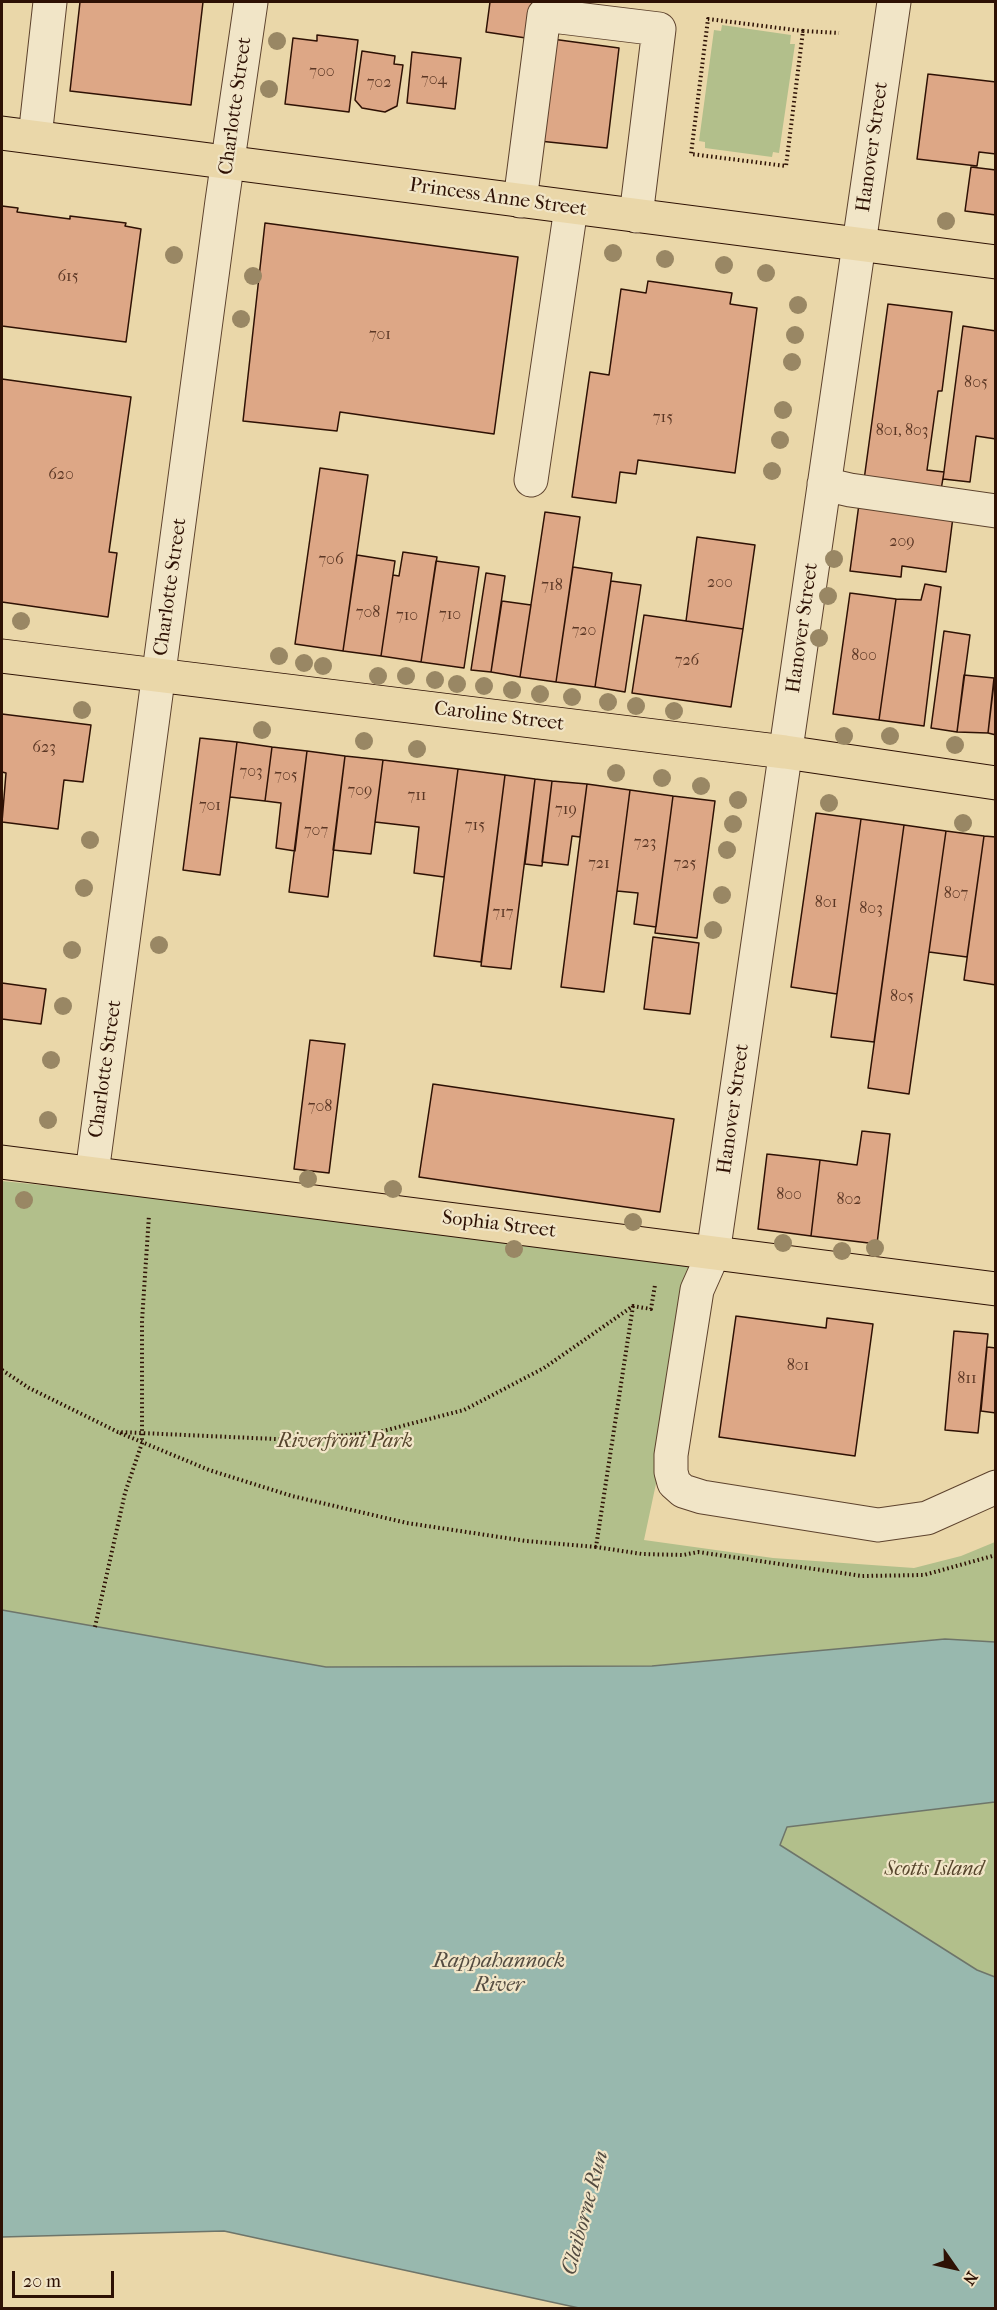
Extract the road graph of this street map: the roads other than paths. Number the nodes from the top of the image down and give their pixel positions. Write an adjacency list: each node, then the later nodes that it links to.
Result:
1 (50, 2): 5 (street)
2 (252, 2): 6 (street, Charlotte Street)
3 (894, 2): 10 (street, Hanover Street)
4 (2, 133): 5 (main road, Princess Anne Street)
5 (34, 137): 6 (main road, Princess Anne Street)
6 (228, 162): 7 (main road, Princess Anne Street); 16 (street, Charlotte Street)
7 (520, 201): 8 (main road, Princess Anne Street); 9 (street)
8 (571, 208): 9 (main road, Princess Anne Street); 12 (street)
9 (636, 216): 10 (main road, Princess Anne Street)
10 (859, 245): 11 (main road, Princess Anne Street); 13 (street, Hanover Street)
11 (996, 262)
12 (531, 480)
13 (824, 484): 14 (street); 17 (street, Hanover Street)
14 (996, 511)
15 (2, 656): 16 (main road, Caroline Street)
16 (159, 676): 17 (main road, Caroline Street); 20 (street, Charlotte Street)
17 (785, 752): 18 (main road, Caroline Street); 21 (street, Hanover Street)
18 (996, 783)
19 (2, 1162): 20 (main road, Sophia Street)
20 (92, 1173): 21 (main road, Sophia Street)
21 (713, 1254): 22 (main road, Sophia Street); 23 (street, Hanover Street)
22 (996, 1289)
23 (996, 1488)

